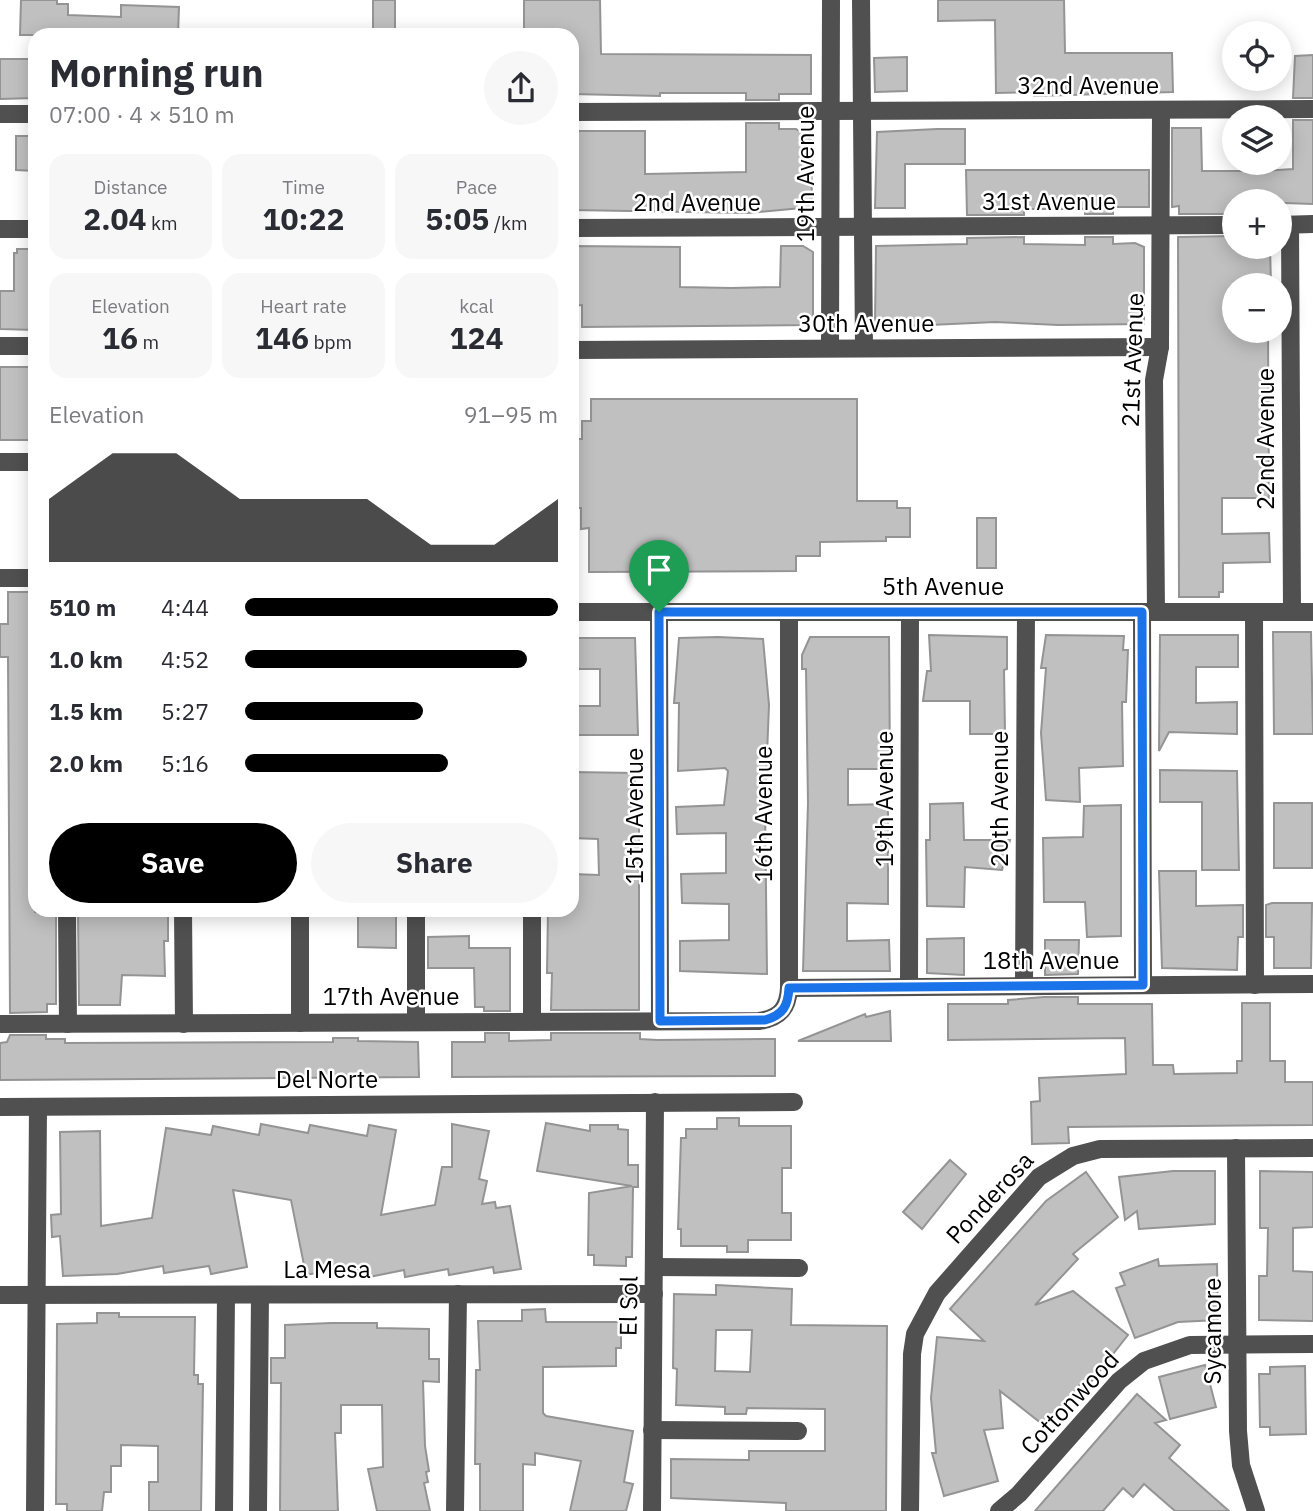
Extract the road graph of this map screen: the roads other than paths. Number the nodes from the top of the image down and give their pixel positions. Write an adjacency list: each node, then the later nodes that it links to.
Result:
1 (831, 0): 5 (lane, 19th Avenue)
2 (861, 0): 6 (lane)
3 (1313, 109): 4 (lane, 32nd Avenue)
4 (1161, 110): 6 (lane, 32nd Avenue); 13 (lane, 21st Avenue)
5 (830, 111): 6 (lane, 32nd Avenue); 7 (lane, 32nd Avenue); 14 (lane, 19th Avenue)
6 (864, 111): 15 (lane)
7 (579, 112)
8 (0, 114): 9 (lane)
9 (28, 114)
10 (1313, 224): 12 (lane)
11 (1222, 225): 13 (lane, 31st Avenue)
12 (1292, 225)
13 (1161, 226): 15 (lane, 31st Avenue); 22 (lane, 21st Avenue)
14 (830, 227): 15 (lane, 2nd Avenue); 16 (lane, 2nd Avenue); 23 (lane, 19th Avenue)
15 (864, 227): 24 (lane)
16 (579, 228)
17 (0, 229): 18 (lane)
18 (28, 229)
19 (1286, 259): 37 (lane, 22nd Avenue)
20 (0, 346): 21 (lane)
21 (28, 346)
22 (1160, 347): 24 (lane, 30th Avenue); 35 (lane, 21st Avenue)
23 (830, 348): 24 (lane, 30th Avenue); 25 (lane, 30th Avenue)
24 (864, 348)
25 (579, 350)
26 (0, 462): 27 (lane)
27 (28, 462)
28 (0, 578): 29 (lane)
29 (28, 578)
30 (579, 612): 31 (lane, 5th Avenue)
31 (659, 612): 32 (lane, 5th Avenue); 53 (lane, 15th Avenue)
32 (789, 612): 33 (lane, 5th Avenue); 49 (lane, 16th Avenue)
33 (910, 612): 34 (lane, 5th Avenue); 47 (lane, 19th Avenue)
34 (1026, 612): 35 (lane, 5th Avenue); 48 (lane, 20th Avenue)
35 (1149, 612): 36 (lane, 5th Avenue); 45 (lane, 21st Avenue)
36 (1254, 612): 37 (lane, 5th Avenue); 46 (lane)
37 (1292, 612): 38 (lane, 5th Avenue)
38 (1313, 612)
39 (68, 917): 56 (lane)
40 (183, 917): 57 (lane)
41 (300, 917): 54 (lane)
42 (416, 917): 51 (lane)
43 (532, 917): 52 (lane)
44 (1313, 984): 46 (lane, 18th Avenue)
45 (1143, 985): 46 (lane, 18th Avenue); 48 (lane, 18th Avenue)
46 (1255, 985)
47 (909, 986): 48 (lane, 18th Avenue); 49 (lane, 18th Avenue)
48 (1024, 986)
49 (789, 988): 50 (lane, 16th Avenue)
50 (781, 1013): 53 (lane, 17th Avenue)
51 (416, 1021): 52 (lane, 17th Avenue); 54 (lane, 17th Avenue)
52 (532, 1021): 53 (lane, 17th Avenue)
53 (660, 1021)
54 (300, 1023): 57 (lane, 17th Avenue)
55 (0, 1024): 56 (lane, 17th Avenue)
56 (68, 1024): 57 (lane, 17th Avenue)
57 (184, 1024)
58 (655, 1102): 59 (lane, Del Norte); 61 (lane, Del Norte); 64 (lane, El Sol)
59 (794, 1102)
60 (0, 1107): 61 (lane, Del Norte)
61 (38, 1107): 68 (lane)
62 (1236, 1148): 63 (lane, Ponderosa); 73 (lane, Sycamore); 81 (lane, Ponderosa)
63 (1313, 1148)
64 (654, 1267): 65 (lane); 67 (lane, El Sol)
65 (799, 1269)
66 (458, 1294): 67 (lane, La Mesa); 70 (lane, La Mesa); 79 (lane)
67 (654, 1294): 74 (lane, El Sol)
68 (36, 1295): 69 (lane, La Mesa); 71 (lane, La Mesa); 76 (lane)
69 (226, 1295): 70 (lane, La Mesa); 77 (lane)
70 (260, 1295): 78 (lane)
71 (0, 1296)
72 (1313, 1343): 73 (lane, Cottonwood)
73 (1238, 1344): 82 (lane, Cottonwood); 83 (lane, Sycamore)
74 (652, 1430): 75 (lane); 80 (lane, El Sol)
75 (798, 1431)
76 (35, 1511)
77 (224, 1511)
78 (258, 1511)
79 (455, 1511)
80 (652, 1511)
81 (910, 1511)
82 (999, 1511)
83 (1256, 1511)

